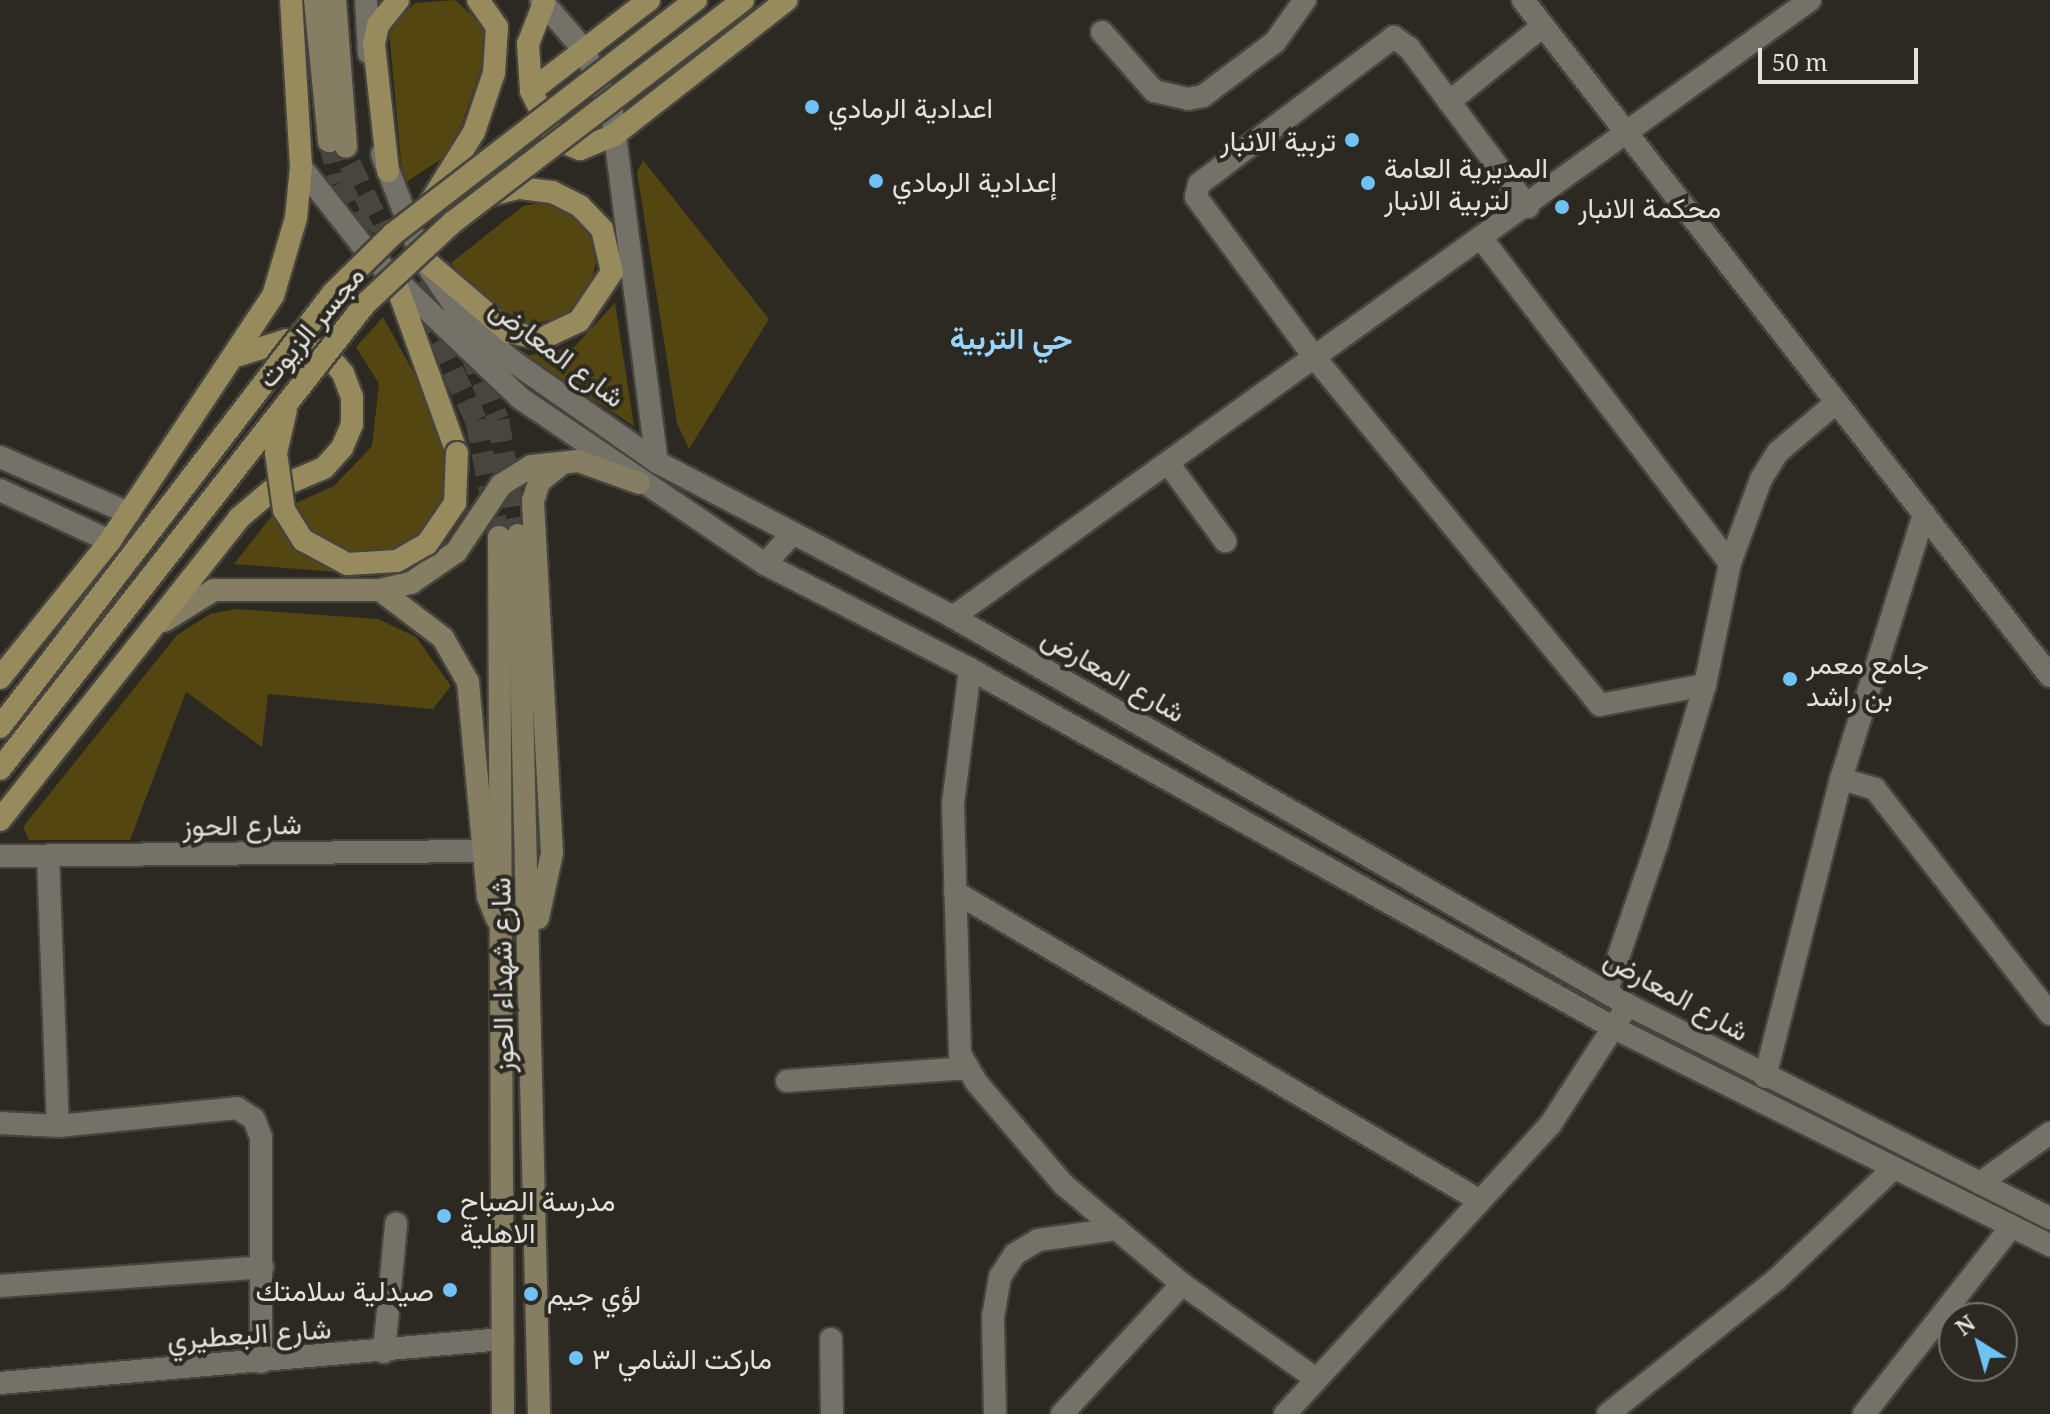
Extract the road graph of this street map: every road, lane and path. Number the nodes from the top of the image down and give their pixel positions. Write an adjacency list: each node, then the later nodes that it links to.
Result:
1 (291, 0): 22 (main road)
2 (315, 0): 3 (main road)
3 (335, 0)
4 (366, 0): 23 (street, شارع المعارض)
5 (398, 0): 23 (main road)
6 (478, 0): 26 (main road)
7 (649, 0): 17 (main road)
8 (696, 0): 26 (main road, مجسر الزيوت, bridge)
9 (743, 0): 24 (main road, مجسر الزيوت, bridge)
10 (787, 0): 20 (main road)
11 (1305, 0): 16 (street)
12 (1523, 0): 15 (street)
13 (1810, 0): 21 (street)
14 (543, 1): 17 (street); 18 (main road)
15 (1543, 26): 19 (street); 21 (street)
16 (1102, 32)
17 (584, 50): 18 (main road); 20 (street)
18 (531, 91): 20 (main road)
19 (1449, 102): 25 (street); 31 (street)
20 (614, 135): 36 (street)
21 (1629, 135): 25 (street); 33 (street)
22 (301, 167): 29 (street, شارع المعارض); 30 (main road)
23 (388, 171): 28 (street, شارع المعارض)
24 (486, 197): 28 (main road); 32 (main road, مجسر الزيوت, bridge)
25 (1528, 207): 27 (street)
26 (423, 211): 55 (main road, مجسر الزيوت, bridge)
27 (1482, 239): 31 (street); 46 (street)
28 (422, 258): 36 (street, شارع المعارض)
29 (394, 278): 32 (main road, bridge); 39 (street, شارع المعارض)
30 (238, 356): 41 (main road); 50 (main road)
31 (1315, 358): 37 (street); 54 (street)
32 (294, 389): 56 (main road, مجسر الزيوت, bridge)
33 (1837, 402): 42 (street); 46 (street)
34 (0, 457): 38 (street)
35 (578, 461): 39 (main road); 48 (main road); 63 (main road)
36 (657, 462): 43 (street, شارع المعارض)
37 (1168, 463): 45 (street); 49 (street)
38 (28, 470): 40 (street); 41 (street)
39 (639, 483): 47 (street, شارع المعارض)
40 (7, 494): 44 (street)
41 (129, 513): 44 (main road)
42 (1924, 514): 52 (street); 57 (street)
43 (791, 535): 47 (street); 49 (street, شارع المعارض)
44 (110, 541): 53 (main road)
45 (1225, 541)
46 (1730, 563): 54 (street)
47 (765, 564): 51 (street, شارع المعارض)
48 (380, 590): 50 (main road); 59 (main road)
49 (953, 617): 65 (street, شارع المعارض)
50 (128, 656): 58 (main road)
51 (970, 669): 62 (street); 68 (street, شارع المعارض)
52 (2050, 676)
53 (0, 678)
54 (1705, 685): 65 (street)
55 (0, 727)
56 (0, 769)
57 (1841, 779): 67 (street); 70 (street)
58 (0, 820)
59 (485, 851): 61 (street, شارع الحوز); 64 (main road)
60 (0, 856): 61 (street, شارع الحوز)
61 (48, 856): 73 (street)
62 (955, 892): 69 (street); 77 (street)
63 (530, 942): 64 (main road, شارع شهداء الحوز); 86 (main road, شارع شهداء الحوز)
64 (504, 947): 87 (main road, شارع شهداء الحوز)
65 (1607, 990): 66 (street, شارع المعارض)
66 (1628, 1005): 68 (street); 70 (street, شارع المعارض)
67 (2050, 1014)
68 (1616, 1029): 75 (street, شارع المعارض); 77 (street)
69 (968, 1068): 71 (street); 81 (street)
70 (1765, 1077): 76 (street, شارع المعارض)
71 (787, 1081)
72 (0, 1123): 73 (street)
73 (58, 1126): 83 (street)
74 (2050, 1133): 76 (street)
75 (1893, 1169): 80 (street, شارع المعارض); 100 (street)
76 (1980, 1183): 78 (street, شارع المعارض)
77 (1477, 1199): 92 (street)
78 (2050, 1218)
79 (396, 1224): 90 (street)
80 (2012, 1226): 82 (street, شارع المعارض); 101 (street)
81 (1117, 1229): 84 (street); 97 (street)
82 (2050, 1245)
83 (262, 1267): 85 (street); 91 (street)
84 (1182, 1284): 92 (street); 98 (street)
85 (0, 1286)
86 (536, 1311): 87 (main road); 95 (main road, شارع شهداء الحوز)
87 (503, 1312): 88 (main road, شارع شهداء الحوز)
88 (503, 1339): 90 (street, شارع البعطيري); 94 (main road, شارع شهداء الحوز)
89 (831, 1339): 96 (street)
90 (384, 1352): 91 (street, شارع البعطيري)
91 (261, 1362): 93 (street, شارع البعطيري)
92 (1316, 1379): 99 (street)
93 (0, 1383)
94 (503, 1414)
95 (539, 1414)
96 (832, 1414)
97 (995, 1414)
98 (1062, 1414)
99 (1285, 1414)
100 (1608, 1414)
101 (1864, 1414)

